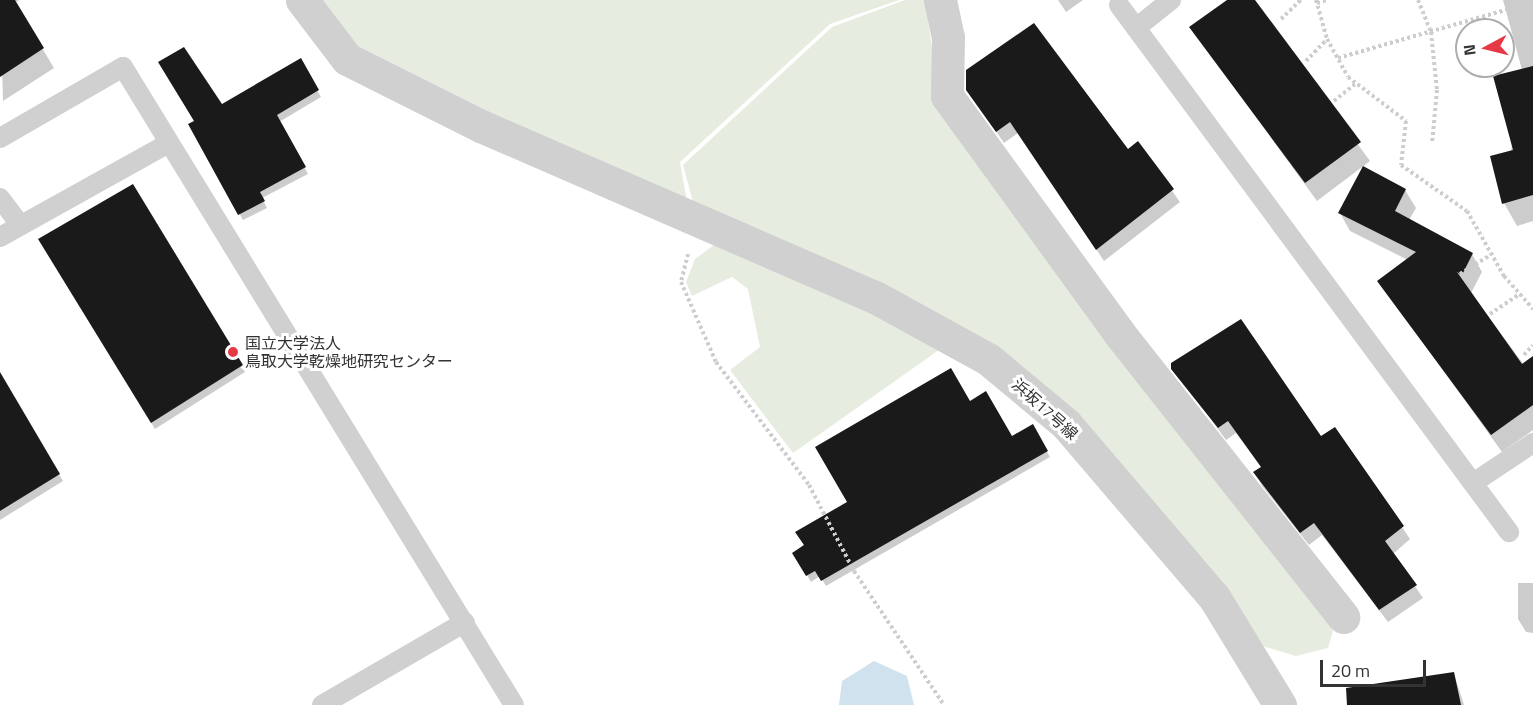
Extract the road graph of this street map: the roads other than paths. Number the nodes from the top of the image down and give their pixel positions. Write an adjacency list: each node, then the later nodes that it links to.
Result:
1 (302, 0): 18 (street, 浜坂17号線)
2 (940, 0): 14 (street)
3 (1171, 0): 5 (lane)
4 (1119, 5): 5 (lane)
5 (1136, 28): 12 (lane)
6 (0, 138): 7 (lane)
7 (169, 143): 9 (lane); 15 (lane)
8 (0, 198): 9 (lane)
9 (20, 225): 10 (lane)
10 (0, 237)
11 (1533, 443): 12 (lane)
12 (1473, 483): 13 (lane)
13 (1509, 532)
14 (1343, 617)
15 (465, 622): 16 (lane); 17 (lane)
16 (322, 705)
17 (514, 705)
18 (1280, 705)

